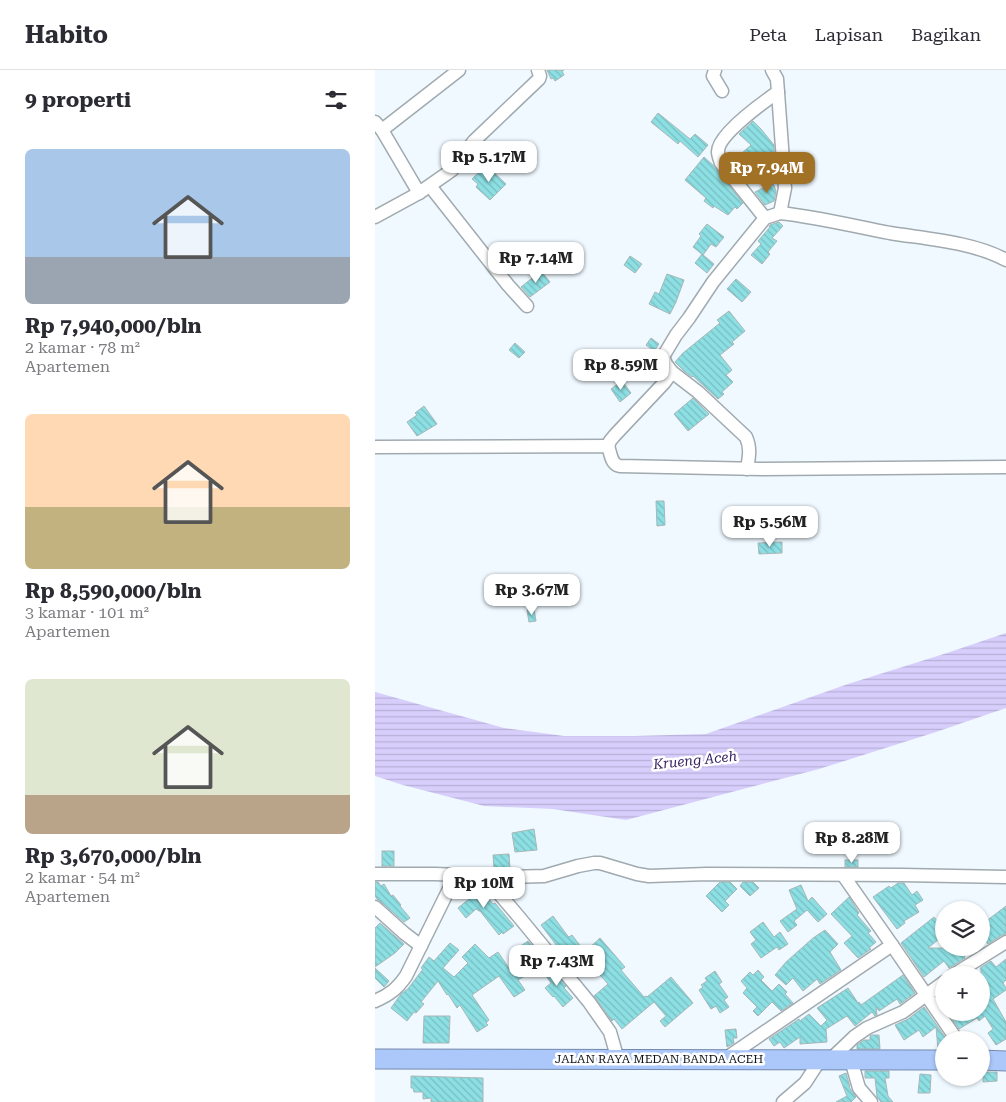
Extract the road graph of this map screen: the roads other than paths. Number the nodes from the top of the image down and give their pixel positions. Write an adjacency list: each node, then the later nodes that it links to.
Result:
1 (459, 70): 7 (street)
2 (538, 70): 8 (street)
3 (715, 70): 5 (street)
4 (771, 70): 6 (street)
5 (722, 91)
6 (778, 92): 9 (street); 11 (street)
7 (378, 126): 8 (street)
8 (424, 190): 10 (street); 13 (street)
9 (780, 213): 11 (street); 12 (street)
10 (375, 217)
11 (765, 218): 14 (street)
12 (1006, 260)
13 (527, 306)
14 (672, 372): 15 (street); 18 (street)
15 (608, 446): 16 (street); 18 (street)
16 (375, 447)
17 (1006, 467): 18 (street)
18 (747, 468)
19 (375, 874): 20 (street)
20 (456, 875): 22 (street); 27 (street)
21 (843, 875): 22 (street); 23 (street); 26 (street)
22 (483, 876): 35 (street)
23 (1006, 877)
24 (375, 907): 27 (street)
25 (1006, 942): 28 (street)
26 (892, 945): 30 (street); 34 (street)
27 (421, 946): 31 (street)
28 (967, 966)
29 (935, 988): 30 (street)
30 (926, 995): 32 (street); 36 (street)
31 (375, 1001)
32 (951, 1031)
33 (375, 1059): 35 (highway, JALAN RAYA MEDAN BANDA ACEH)
34 (725, 1059): 35 (highway, JALAN RAYA MEDAN BANDA ACEH); 36 (highway, JALAN RAYA MEDAN BANDA ACEH)
35 (618, 1060)
36 (825, 1060): 37 (highway, JALAN RAYA MEDAN BANDA ACEH); 41 (street)
37 (851, 1060): 38 (highway, JALAN RAYA MEDAN BANDA ACEH); 42 (street)
38 (935, 1060)
39 (990, 1060): 40 (highway)
40 (1006, 1061)
41 (783, 1102)
42 (871, 1102)

